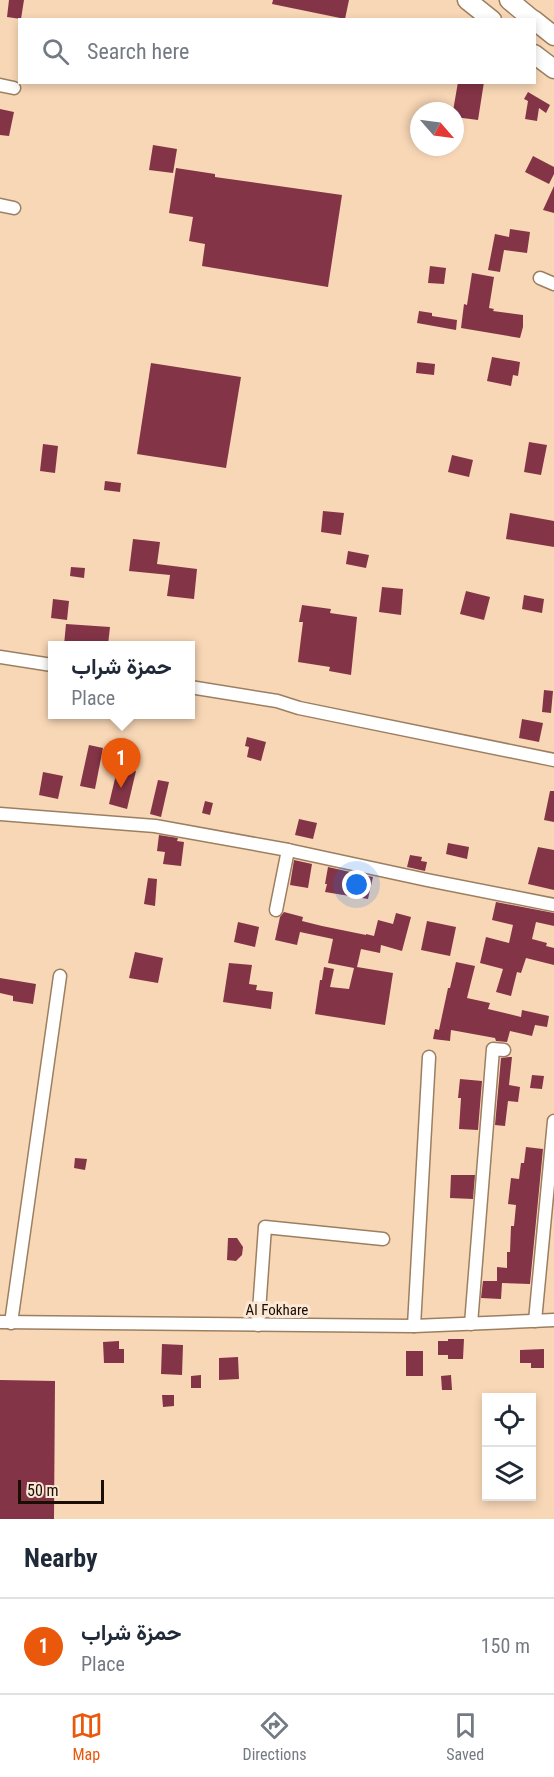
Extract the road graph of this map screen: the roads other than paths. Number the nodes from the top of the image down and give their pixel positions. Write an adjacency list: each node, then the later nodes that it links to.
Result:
1 (467, 0): 3 (highway)
2 (509, 0): 4 (highway)
3 (490, 18)
4 (532, 18)
5 (536, 22): 6 (highway)
6 (554, 36)
7 (536, 56): 8 (highway)
8 (554, 69)
9 (0, 85): 10 (street)
10 (14, 88)
11 (0, 205): 12 (street)
12 (14, 208)
13 (540, 279): 14 (street)
14 (554, 284)
15 (0, 657): 16 (street)
16 (48, 665)
17 (195, 688): 18 (street)
18 (554, 760)
19 (0, 814): 20 (street)
20 (288, 850): 21 (street); 22 (street)
21 (554, 904)
22 (276, 910)
23 (60, 976): 30 (street)
24 (504, 1050): 32 (street)
25 (429, 1057): 33 (street)
26 (554, 1121): 29 (street)
27 (383, 1239): 31 (street)
28 (554, 1320): 29 (street, Al Fokhare)
29 (535, 1321): 32 (street, Al Fokhare)
30 (6, 1323): 31 (street, Al Fokhare)
31 (258, 1324): 33 (street, Al Fokhare)
32 (471, 1324): 33 (street, Al Fokhare)
33 (414, 1326)

